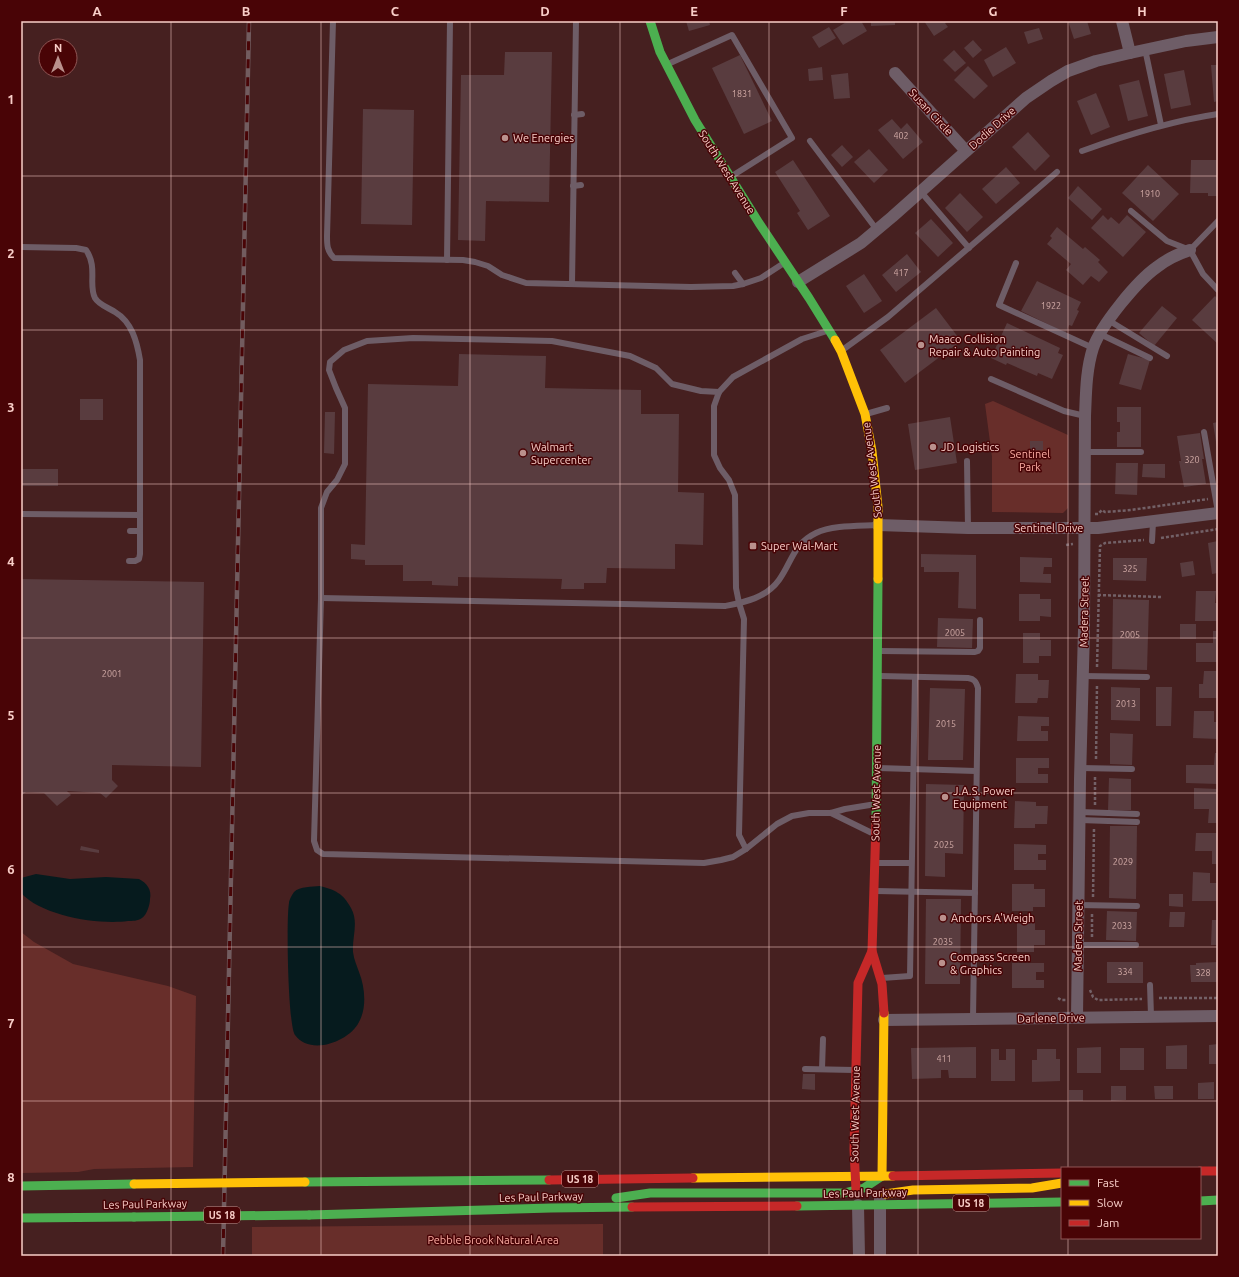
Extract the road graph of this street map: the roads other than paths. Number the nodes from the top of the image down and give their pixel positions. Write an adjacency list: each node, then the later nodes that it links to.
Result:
1 (333, 21): 35 (lane)
2 (450, 21): 35 (lane)
3 (576, 21): 13 (lane)
4 (650, 21): 9 (main road, South West Avenue)
5 (1122, 21): 8 (street)
6 (1218, 37): 7 (street, Dodie Drive)
7 (1145, 50): 8 (street, Dodie Drive); 14 (lane)
8 (1130, 53): 18 (street, Dodie Drive)
9 (666, 65): 21 (main road, South West Avenue); 21 (lane)
10 (895, 74): 18 (street, Susan Circle)
11 (582, 114): 13 (lane)
12 (1218, 114): 14 (lane)
13 (574, 115): 16 (lane)
14 (1161, 125): 19 (lane)
15 (810, 141): 29 (lane)
16 (574, 151): 17 (lane); 23 (lane)
17 (582, 151)
18 (966, 151): 24 (street, Dodie Drive)
19 (1082, 151)
20 (1057, 172): 31 (lane)
21 (731, 177): 36 (main road, South West Avenue)
22 (581, 185): 23 (lane)
23 (573, 186): 26 (lane)
24 (921, 192): 29 (street, Dodie Drive); 31 (lane)
25 (1131, 211): 32 (lane)
26 (573, 220): 27 (lane); 33 (lane)
27 (580, 220)
28 (1218, 221): 32 (lane)
29 (877, 230): 39 (street, Dodie Drive)
30 (21, 247): 61 (lane)
31 (969, 248): 47 (lane)
32 (1190, 250): 42 (lane); 43 (street, Madera Street)
33 (572, 256): 34 (lane); 40 (lane)
34 (580, 256)
35 (447, 260): 40 (lane)
36 (784, 263): 39 (main road, South West Avenue); 41 (lane)
37 (1016, 263): 46 (lane)
38 (735, 273): 41 (lane)
39 (798, 282): 44 (main road, South West Avenue)
40 (572, 284): 41 (lane)
41 (743, 284)
42 (1218, 290)
43 (1108, 320): 45 (street, Madera Street); 48 (lane)
44 (828, 330): 47 (main road, South West Avenue); 51 (lane)
45 (1100, 334): 46 (street, Madera Street); 49 (lane)
46 (1093, 348): 54 (street, Madera Street)
47 (841, 351): 53 (main road, South West Avenue)
48 (1167, 356)
49 (1150, 358)
50 (991, 379): 54 (lane)
51 (719, 392): 70 (lane); 71 (lane)
52 (887, 408): 53 (lane)
53 (865, 414): 63 (main road, South West Avenue)
54 (1085, 416): 56 (street, Madera Street)
55 (1204, 432): 59 (lane)
56 (1085, 452): 57 (lane); 65 (street, Madera Street)
57 (1141, 452)
58 (967, 461): 64 (lane)
59 (1218, 513): 62 (street, Sentinel Drive)
60 (21, 514): 61 (lane)
61 (140, 515): 67 (lane)
62 (1153, 522): 65 (street, Sentinel Drive); 68 (lane)
63 (878, 525): 64 (street, Sentinel Drive); 71 (lane); 73 (main road, South West Avenue)
64 (968, 528): 65 (street, Sentinel Drive)
65 (1085, 528): 75 (street, Madera Street)
66 (130, 530): 67 (lane)
67 (140, 530): 69 (lane)
68 (1152, 540)
69 (129, 561)
70 (321, 598): 71 (lane); 89 (lane)
71 (739, 603): 89 (lane)
72 (980, 620): 73 (lane)
73 (878, 651): 74 (main road, South West Avenue)
74 (878, 676): 76 (lane); 78 (main road, South West Avenue)
75 (1083, 676): 77 (lane); 79 (street, Madera Street)
76 (915, 677): 80 (lane); 82 (lane)
77 (1147, 677)
78 (877, 768): 80 (lane); 83 (main road, South West Avenue)
79 (1080, 768): 81 (lane); 86 (street, Madera Street)
80 (913, 769): 82 (lane); 91 (lane)
81 (1132, 769)
82 (976, 771): 94 (lane)
83 (876, 804): 84 (lane); 88 (main road, South West Avenue)
84 (831, 813): 88 (lane); 89 (lane)
85 (1137, 814): 86 (lane)
86 (1080, 816): 87 (lane); 95 (street, Madera Street)
87 (1137, 822)
88 (876, 834): 90 (main road, South West Avenue)
89 (746, 849)
90 (875, 862): 91 (lane); 92 (main road, South West Avenue)
91 (912, 863): 93 (lane)
92 (874, 891): 93 (lane); 99 (main road, South West Avenue)
93 (911, 892): 94 (lane); 100 (lane)
94 (975, 893): 105 (lane)
95 (1078, 905): 96 (lane); 97 (street, Madera Street)
96 (1137, 906)
97 (1078, 944): 98 (lane); 104 (street, Madera Street)
98 (1136, 945)
99 (872, 951): 100 (main road, South West Avenue); 110 (main road, South West Avenue)
100 (880, 978): 106 (main road, South West Avenue)
101 (1150, 985): 102 (lane)
102 (1151, 1016): 103 (street, Darlene Drive); 104 (street, Darlene Drive)
103 (1218, 1016)
104 (1077, 1017): 105 (street, Darlene Drive)
105 (973, 1019): 106 (street, Darlene Drive)
106 (884, 1020): 115 (main road, South West Avenue)
107 (823, 1039): 109 (lane)
108 (805, 1069): 109 (lane)
109 (822, 1069): 110 (lane)
110 (856, 1070): 114 (main road, South West Avenue)
111 (1201, 1171): 112 (main road)
112 (1218, 1171)
113 (1061, 1173): 115 (main road, Les Paul Parkway / US 18)
114 (855, 1176): 115 (main road, Les Paul Parkway / US 18); 117 (main road, Les Paul Parkway / US 18, bridge); 118 (main road, South West Avenue)
115 (882, 1176): 118 (main road); 119 (street, South West Avenue)
116 (1061, 1183): 119 (main road)
117 (21, 1186)
118 (856, 1191): 123 (main road, South West Avenue); 124 (main road)
119 (881, 1199): 122 (main road, Les Paul Parkway / US 18); 123 (main road); 127 (street, South West Avenue)
120 (1218, 1200): 121 (main road)
121 (1201, 1201)
122 (1061, 1202)
123 (858, 1206): 124 (main road, Les Paul Parkway / US 18); 126 (street, South West Avenue)
124 (551, 1208): 125 (main road, Les Paul Parkway / US 18, bridge)
125 (21, 1218)
126 (859, 1256)
127 (880, 1256)

